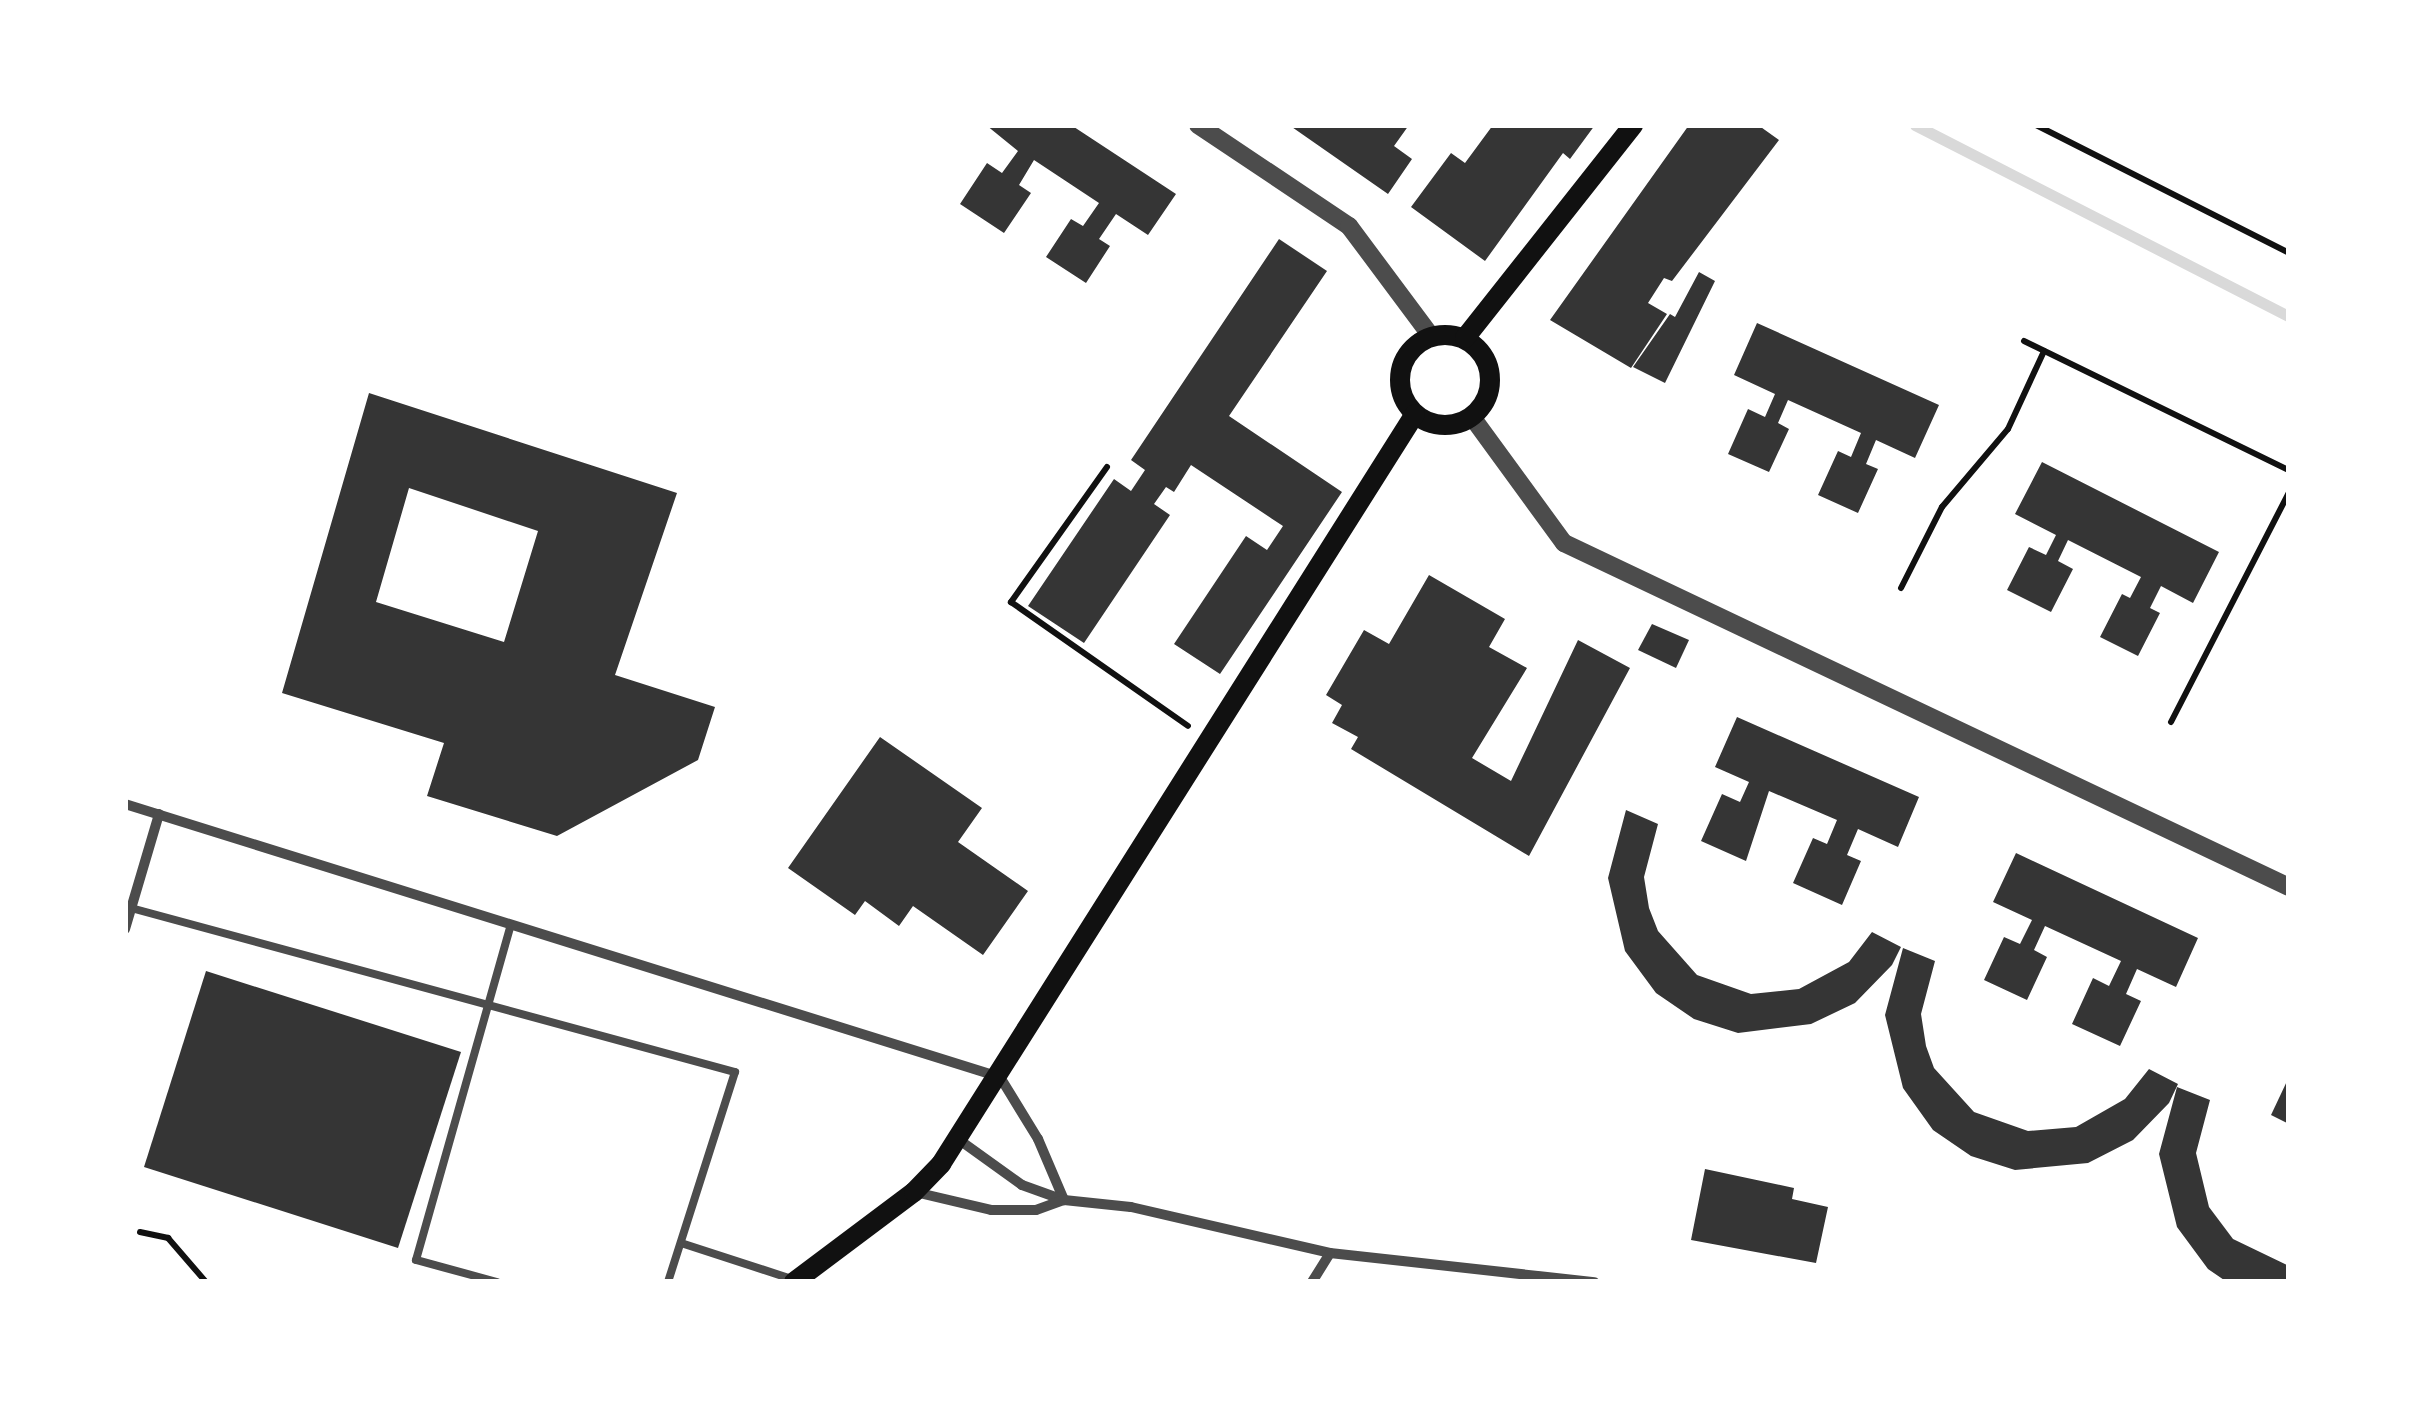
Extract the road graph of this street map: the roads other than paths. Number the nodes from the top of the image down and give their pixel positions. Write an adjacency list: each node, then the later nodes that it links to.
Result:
1 (1198, 125): 3 (street)
2 (1633, 125): 4 (main road)
3 (1431, 336): 4 (main road); 5 (main road)
4 (1465, 338): 6 (main road)
5 (1415, 414): 6 (main road); 14 (main road)
6 (1472, 417): 9 (street)
7 (125, 804): 8 (street)
8 (158, 814): 10 (street); 11 (street)
9 (2289, 887)
10 (131, 908): 12 (street); 13 (lane)
11 (512, 924): 13 (lane); 14 (street)
12 (125, 928)
13 (489, 1006): 18 (lane); 21 (lane)
14 (1000, 1076): 15 (main road); 17 (street)
15 (958, 1139): 16 (main road); 17 (street)
16 (914, 1192): 17 (street); 20 (main road)
17 (1064, 1200): 19 (street)
18 (681, 1243): 20 (lane); 22 (lane)
19 (1330, 1253): 23 (street); 24 (street)
20 (795, 1281)
21 (498, 1282)
22 (668, 1282)
23 (1312, 1282)
24 (1594, 1282)

